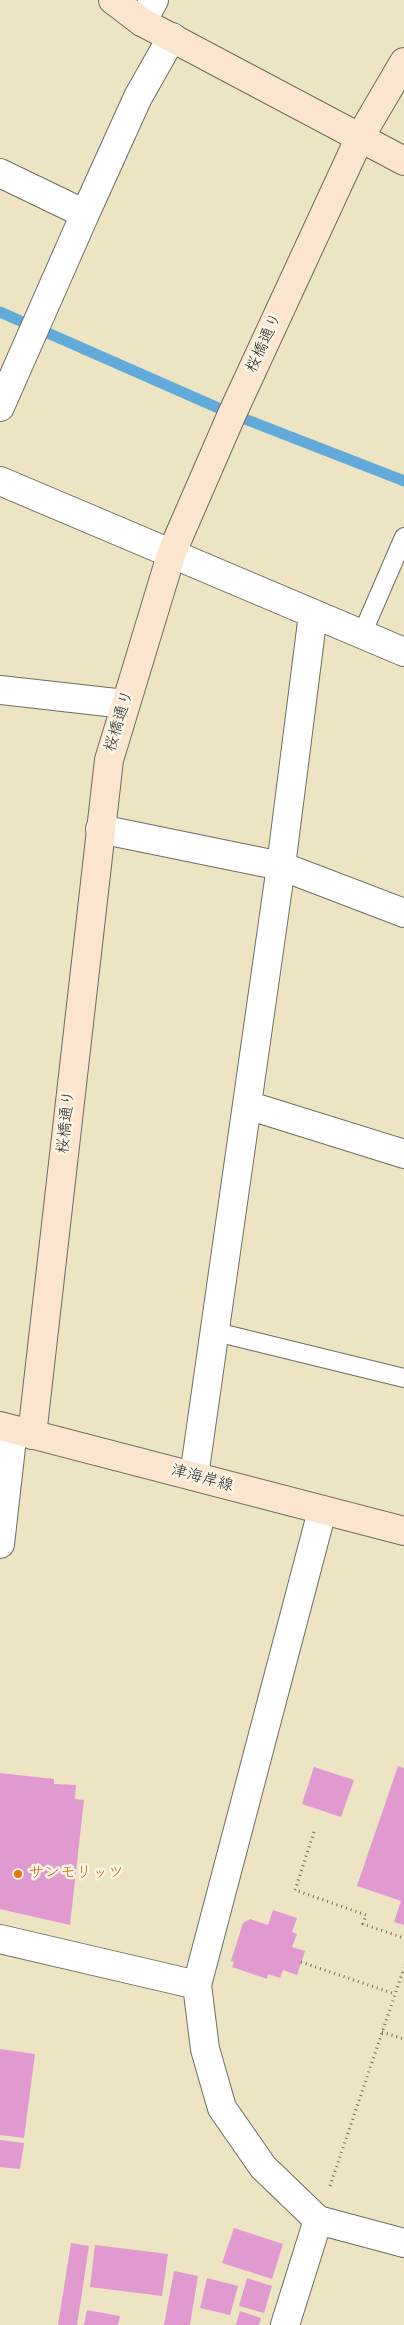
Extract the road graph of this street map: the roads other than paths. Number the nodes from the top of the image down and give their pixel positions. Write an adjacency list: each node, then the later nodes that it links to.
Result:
1 (112, 0): 2 (street)
2 (148, 11): 3 (street)
3 (172, 37): 5 (street); 8 (street)
4 (404, 62): 5 (street, 桜橋通り)
5 (360, 137): 6 (street); 12 (street, 桜橋通り)
6 (404, 161)
7 (0, 172): 8 (street)
8 (85, 214): 9 (street)
9 (0, 407)
10 (0, 481): 12 (street)
11 (404, 537): 14 (lane)
12 (172, 552): 13 (street); 17 (street, 桜橋通り)
13 (313, 614): 14 (street); 19 (street)
14 (362, 634): 15 (street)
15 (404, 652)
16 (0, 690): 17 (street)
17 (125, 704): 18 (street, 桜橋通り)
18 (100, 829): 19 (street); 25 (street, 桜橋通り)
19 (281, 866): 20 (street); 21 (street)
20 (404, 913)
21 (247, 1105): 22 (street); 23 (street)
22 (404, 1154)
23 (216, 1332): 24 (lane); 26 (street)
24 (404, 1378)
25 (15, 1430): 26 (street, 津海岸線); 29 (street)
26 (194, 1476): 27 (street, 津海岸線)
27 (322, 1511): 28 (street, 津海岸線); 31 (street)
28 (404, 1530)
29 (0, 1544)
30 (0, 1939): 31 (street)
31 (198, 1985): 32 (street)
32 (318, 2220): 33 (street); 34 (street)
33 (404, 2242)
34 (285, 2325)

